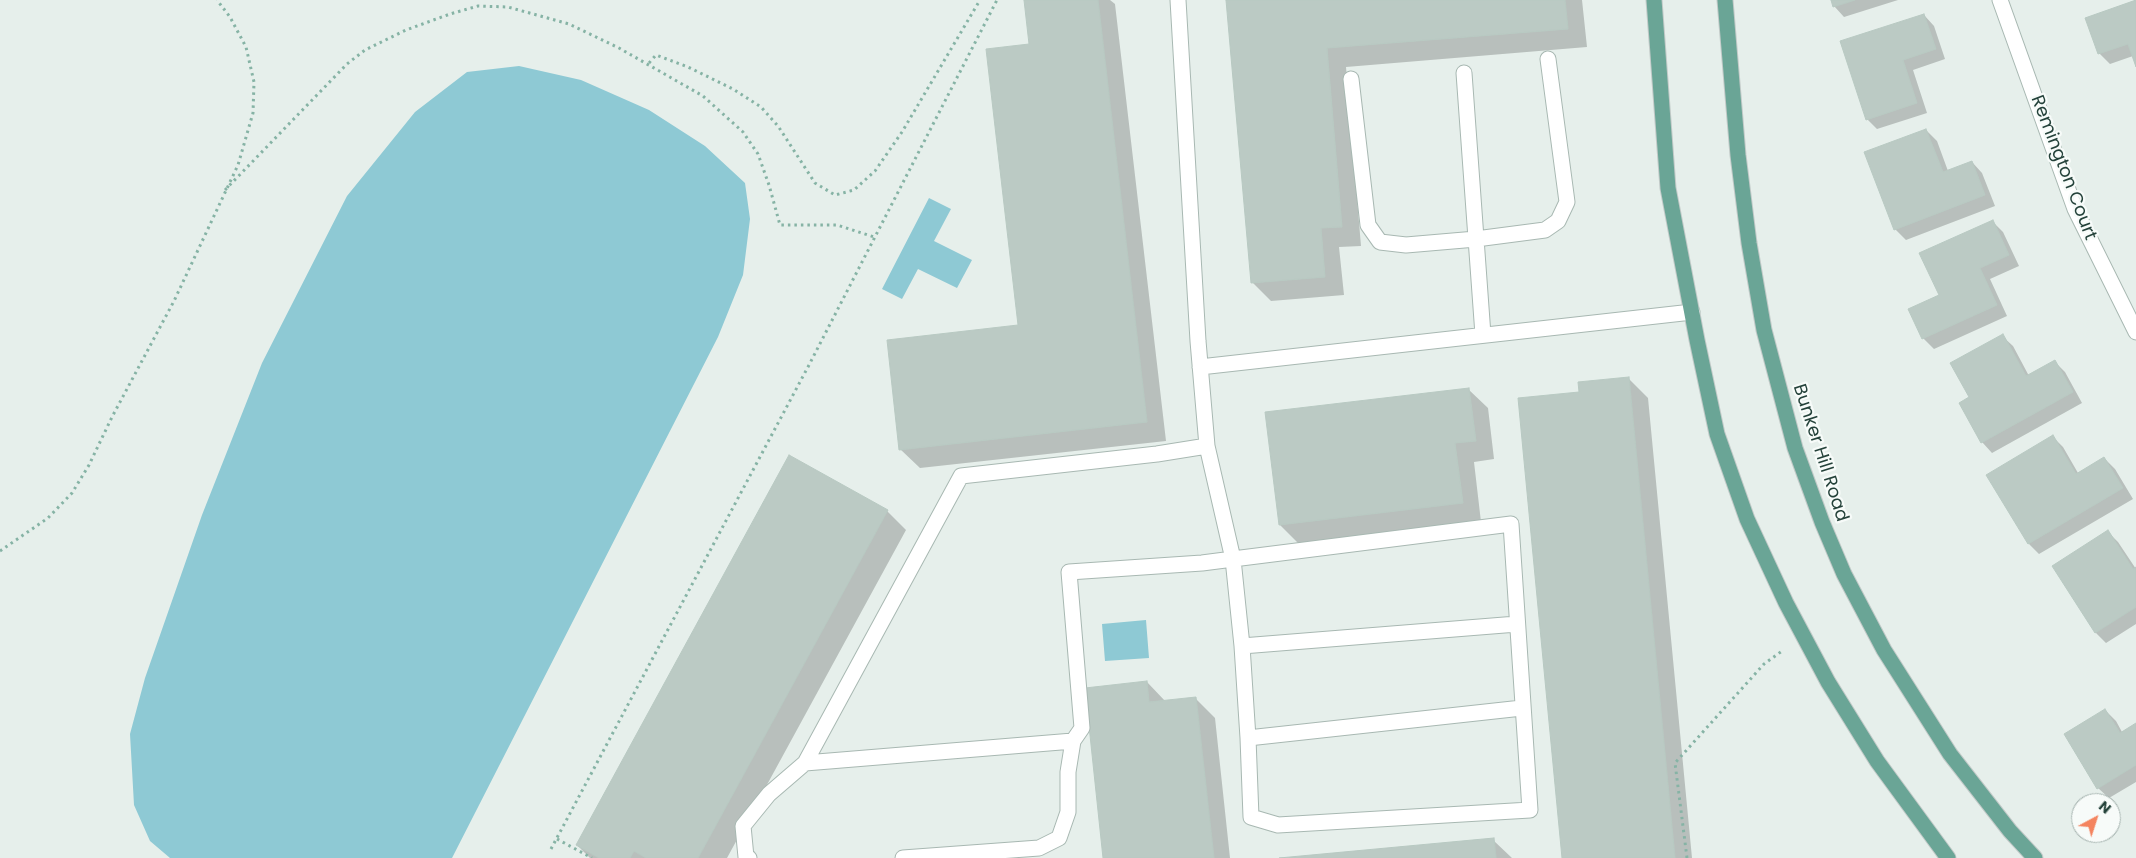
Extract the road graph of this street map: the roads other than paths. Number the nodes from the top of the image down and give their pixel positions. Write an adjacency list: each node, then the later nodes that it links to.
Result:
1 (1178, 0): 12 (street)
2 (1654, 0): 9 (main road)
3 (1725, 0): 24 (main road, Bunker Hill Road)
4 (2000, 0): 10 (street, Remington Court)
5 (1548, 59): 8 (street)
6 (1464, 74): 8 (street)
7 (1350, 79): 8 (street)
8 (1476, 239): 11 (street)
9 (1692, 312): 11 (street); 23 (main road)
10 (2136, 332)
11 (1483, 335): 12 (street)
12 (1200, 367): 13 (street)
13 (1207, 446): 14 (street); 20 (street)
14 (1233, 560): 15 (street); 16 (street); 19 (street)
15 (1517, 624): 16 (street); 17 (street)
16 (1242, 646): 18 (street)
17 (1522, 708): 18 (street); 18 (street)
18 (1248, 738)
19 (1073, 741): 20 (street); 22 (street)
20 (806, 763): 21 (street)
21 (748, 858)
22 (903, 858)
23 (1948, 858)
24 (2035, 858)

